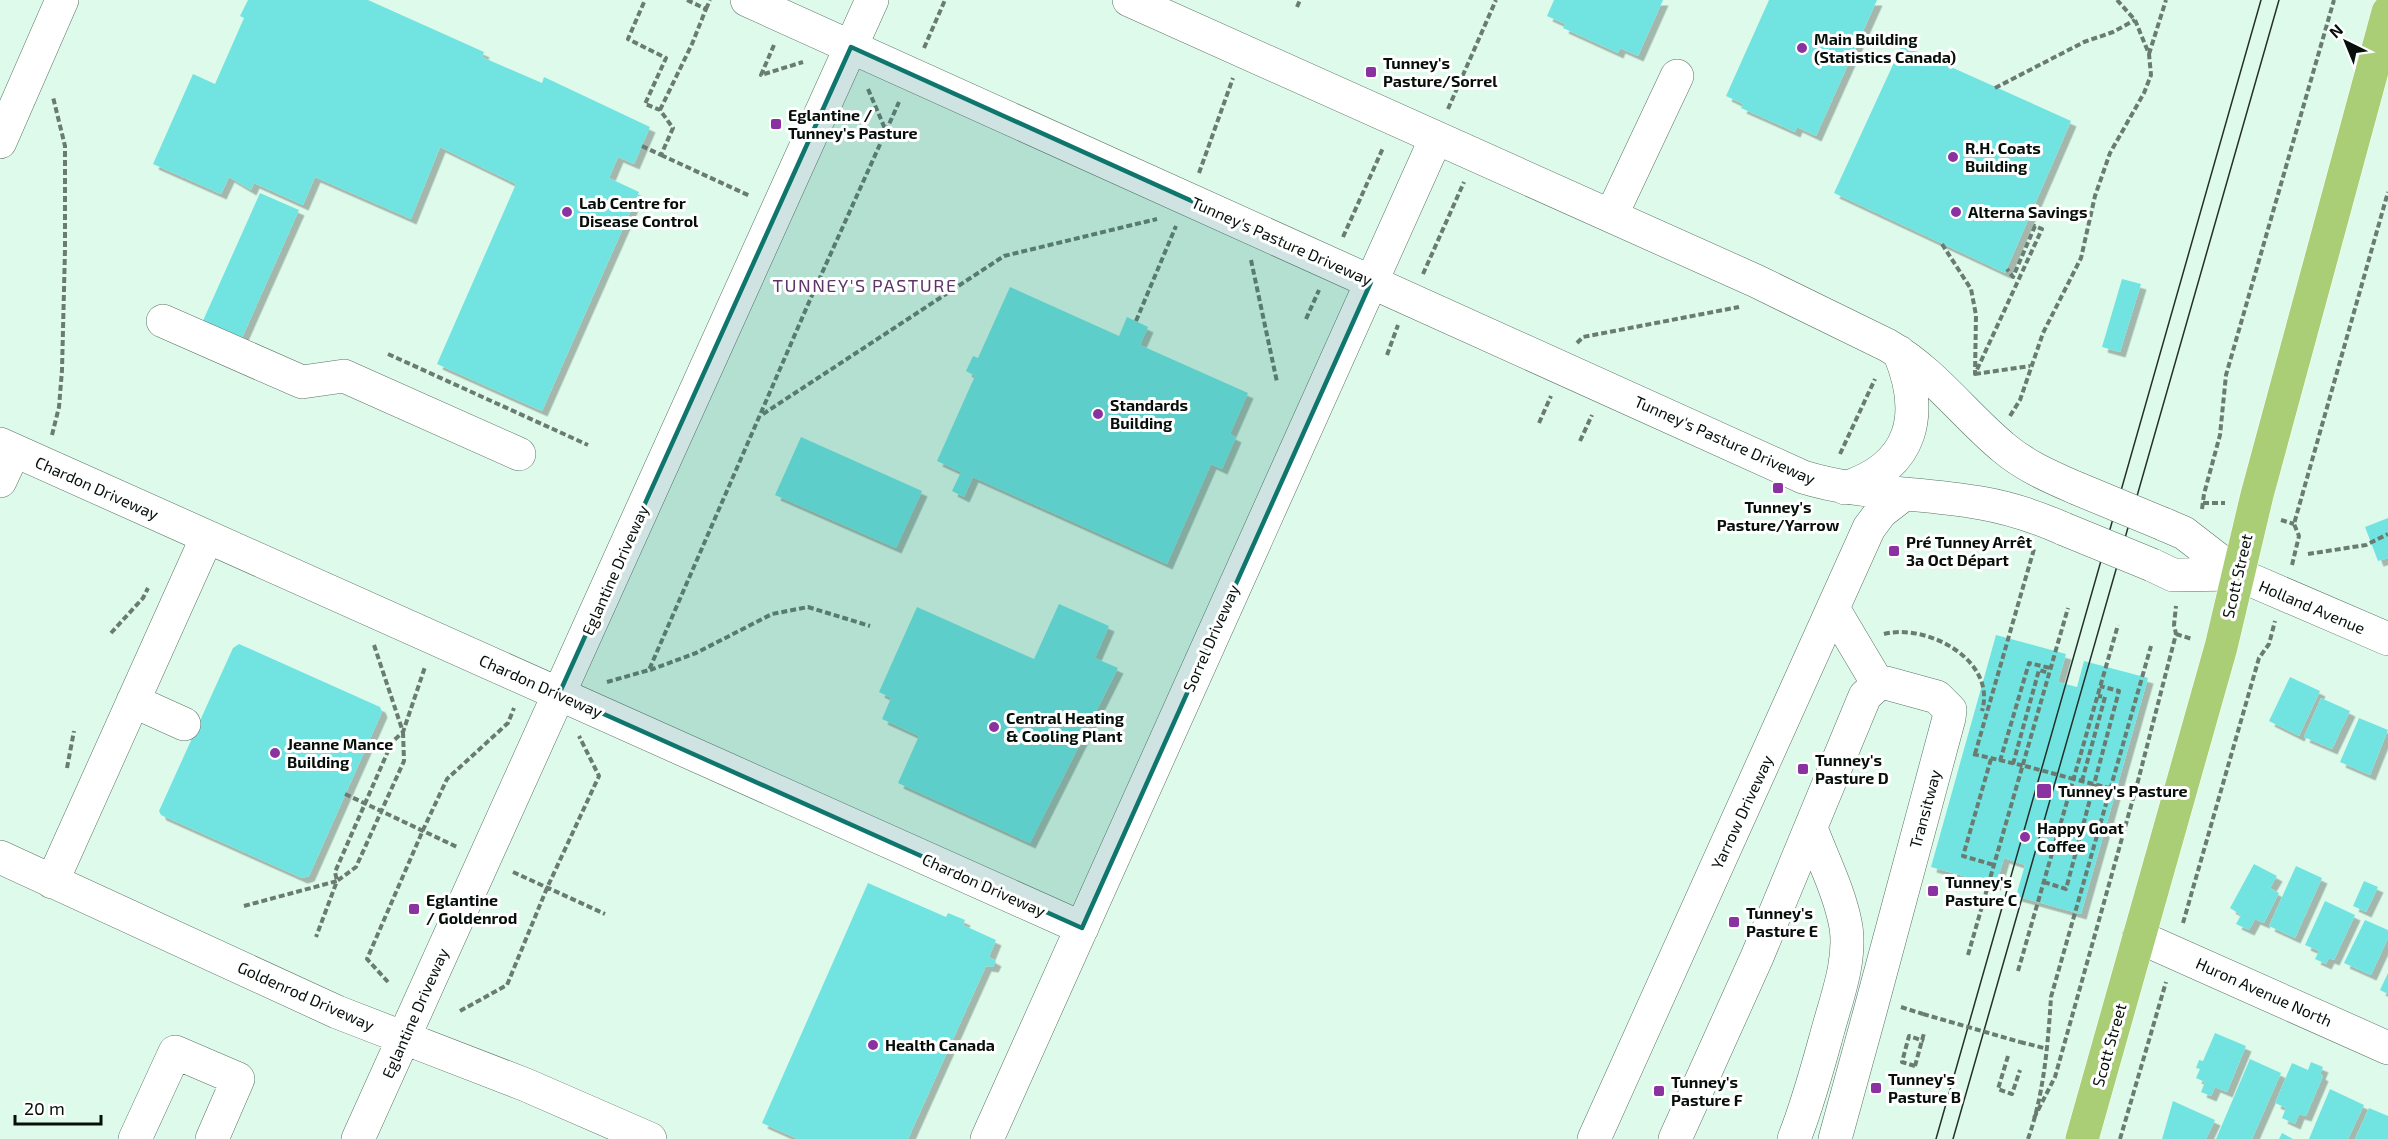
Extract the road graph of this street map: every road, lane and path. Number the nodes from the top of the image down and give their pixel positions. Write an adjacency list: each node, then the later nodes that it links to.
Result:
1 (62, 0): 32 (street)
2 (645, 0): 29 (path)
3 (687, 0): 15 (path)
4 (710, 0): 15 (path)
5 (747, 0): 19 (street, Tunney's Pasture Driveway)
6 (872, 0): 19 (street, Eglantine Driveway)
7 (945, 0): 20 (path)
8 (1129, 0): 31 (street)
9 (1300, 0): 14 (path)
10 (1496, 0): 31 (path)
11 (2166, 0): 21 (path)
12 (2334, 0): 74 (path)
13 (2120, 1): 17 (path)
14 (1297, 6)
15 (706, 9): 29 (path)
16 (2388, 12): 82 (main road, Scott Street)
17 (2135, 20): 21 (path); 25 (path)
18 (776, 41): 22 (path)
19 (850, 47): 39 (street, Eglantine Driveway); 42 (street, Tunney's Pasture Driveway)
20 (922, 51)
21 (2148, 54): 59 (path)
22 (803, 62)
23 (1236, 68): 36 (path)
24 (1677, 76): 40 (street)
25 (1995, 88)
26 (868, 89): 30 (path)
27 (52, 90): 66 (path)
28 (900, 101): 30 (path)
29 (660, 110): 35 (path)
30 (886, 131): 63 (path)
31 (1436, 138): 40 (street); 48 (street, Sorrel Driveway)
32 (0, 141)
33 (642, 146): 35 (path)
34 (1383, 147): 44 (path)
35 (662, 155): 39 (path)
36 (1198, 176)
37 (1466, 176): 47 (path)
38 (2388, 192): 80 (path)
39 (778, 209): 104 (street, Eglantine Driveway)
40 (1611, 216): 58 (street)
41 (1160, 219): 63 (path)
42 (1244, 224): 48 (street, Tunney's Pasture Driveway); 61 (path)
43 (1177, 225): 54 (path)
44 (1340, 243)
45 (1942, 244): 60 (path)
46 (2007, 268): 60 (path)
47 (1422, 277)
48 (1371, 282): 72 (street, Tunney's Pasture Driveway); 133 (street, Sorrel Driveway)
49 (1320, 286): 52 (path)
50 (1741, 306): 55 (path)
51 (1401, 318): 57 (path)
52 (1306, 319)
53 (163, 321): 69 (street)
54 (1136, 321)
55 (1570, 349)
56 (388, 354): 67 (path)
57 (1387, 355)
58 (1889, 361): 70 (path); 72 (street); 82 (street, bridge)
59 (2030, 366): 60 (path); 64 (path)
60 (1975, 374)
61 (1277, 381)
62 (1552, 395): 65 (path)
63 (762, 415): 99 (path)
64 (2010, 416)
65 (1539, 423)
66 (51, 440)
67 (588, 445)
68 (7, 447): 71 (street); 78 (street, Chardon Driveway)
69 (519, 454)
70 (1840, 455)
71 (0, 481)
72 (1845, 488): 73 (street, Tunney's Pasture Driveway)
73 (1903, 495): 82 (street, Tunney's Pasture Driveway, bridge); 85 (street, Yarrow Driveway)
74 (2203, 503): 75 (path); 76 (path)
75 (2223, 503)
76 (2202, 518)
77 (2388, 534): 81 (path)
78 (207, 537): 104 (street, Chardon Driveway); 106 (street)
79 (2035, 545): 111 (path)
80 (2296, 554)
81 (2308, 554)
82 (2237, 574): 91 (street, Holland Avenue); 134 (main road, Scott Street)
83 (152, 579): 89 (path)
84 (2068, 608): 100 (path)
85 (1834, 609): 102 (street); 155 (street, Yarrow Driveway)
86 (2175, 610): 90 (path)
87 (2118, 625): 103 (path)
88 (870, 626): 99 (path)
89 (111, 633)
90 (2176, 634): 92 (path); 149 (path)
91 (2388, 639)
92 (2200, 641)
93 (2269, 644): 97 (path)
94 (374, 645): 109 (path)
95 (2151, 646): 116 (path)
96 (2248, 655): 97 (path)
97 (2259, 658): 131 (path)
98 (425, 667): 109 (path)
99 (650, 670): 101 (path)
100 (2050, 671): 112 (path); 113 (path); 124 (path)
101 (603, 683)
102 (1878, 684): 120 (street); 158 (street, Transitway)
103 (2100, 686): 105 (path); 115 (path)
104 (559, 694): 133 (street, Chardon Driveway); 143 (street, Eglantine Driveway)
105 (2098, 696): 114 (path); 128 (path)
106 (133, 701): 108 (street); 127 (street)
107 (514, 707): 121 (path)
108 (184, 724)
109 (403, 732): 118 (path); 119 (path)
110 (579, 736): 129 (path)
111 (1991, 759): 112 (path); 124 (path)
112 (2000, 761): 113 (path)
113 (2013, 764): 114 (path, bridge)
114 (2082, 781): 115 (path)
115 (2094, 783): 116 (path); 128 (path)
116 (2109, 788): 146 (path)
117 (345, 794): 118 (path)
118 (363, 802): 119 (path); 126 (path)
119 (381, 810): 121 (path); 126 (path)
120 (1810, 828): 156 (street); 157 (street)
121 (423, 830): 122 (path); 138 (path)
122 (457, 847)
123 (0, 857): 127 (street, Goldenrod Driveway)
124 (1994, 865): 136 (path)
125 (513, 873): 129 (path)
126 (337, 881): 130 (path); 135 (path)
127 (52, 882): 143 (street, Goldenrod Driveway)
128 (2044, 882): 137 (path)
129 (547, 888): 132 (path); 141 (path)
130 (244, 906)
131 (2188, 908)
132 (604, 914)
133 (1082, 928): 154 (street, Sorrel Driveway)
134 (2139, 937): 145 (street, Huron Avenue North); 160 (main road, Scott Street)
135 (316, 938)
136 (1968, 955)
137 (2018, 971)
138 (388, 982)
139 (1899, 1006): 146 (path, bridge)
140 (2159, 1007): 161 (path)
141 (460, 1011)
142 (1924, 1033): 144 (path, bridge)
143 (404, 1038): 152 (street, Eglantine Driveway); 153 (street, Goldenrod Driveway)
144 (1924, 1041)
145 (2388, 1048)
146 (2048, 1049): 149 (path)
147 (2008, 1056): 148 (path)
148 (2019, 1070)
149 (2034, 1118): 159 (path)
150 (135, 1139): 151 (street)
151 (212, 1139)
152 (358, 1139)
153 (650, 1139)
154 (987, 1139)
155 (1594, 1139)
156 (1675, 1139)
157 (1794, 1139)
158 (1835, 1139)
159 (2028, 1139)
160 (2082, 1139)
161 (2120, 1139)

